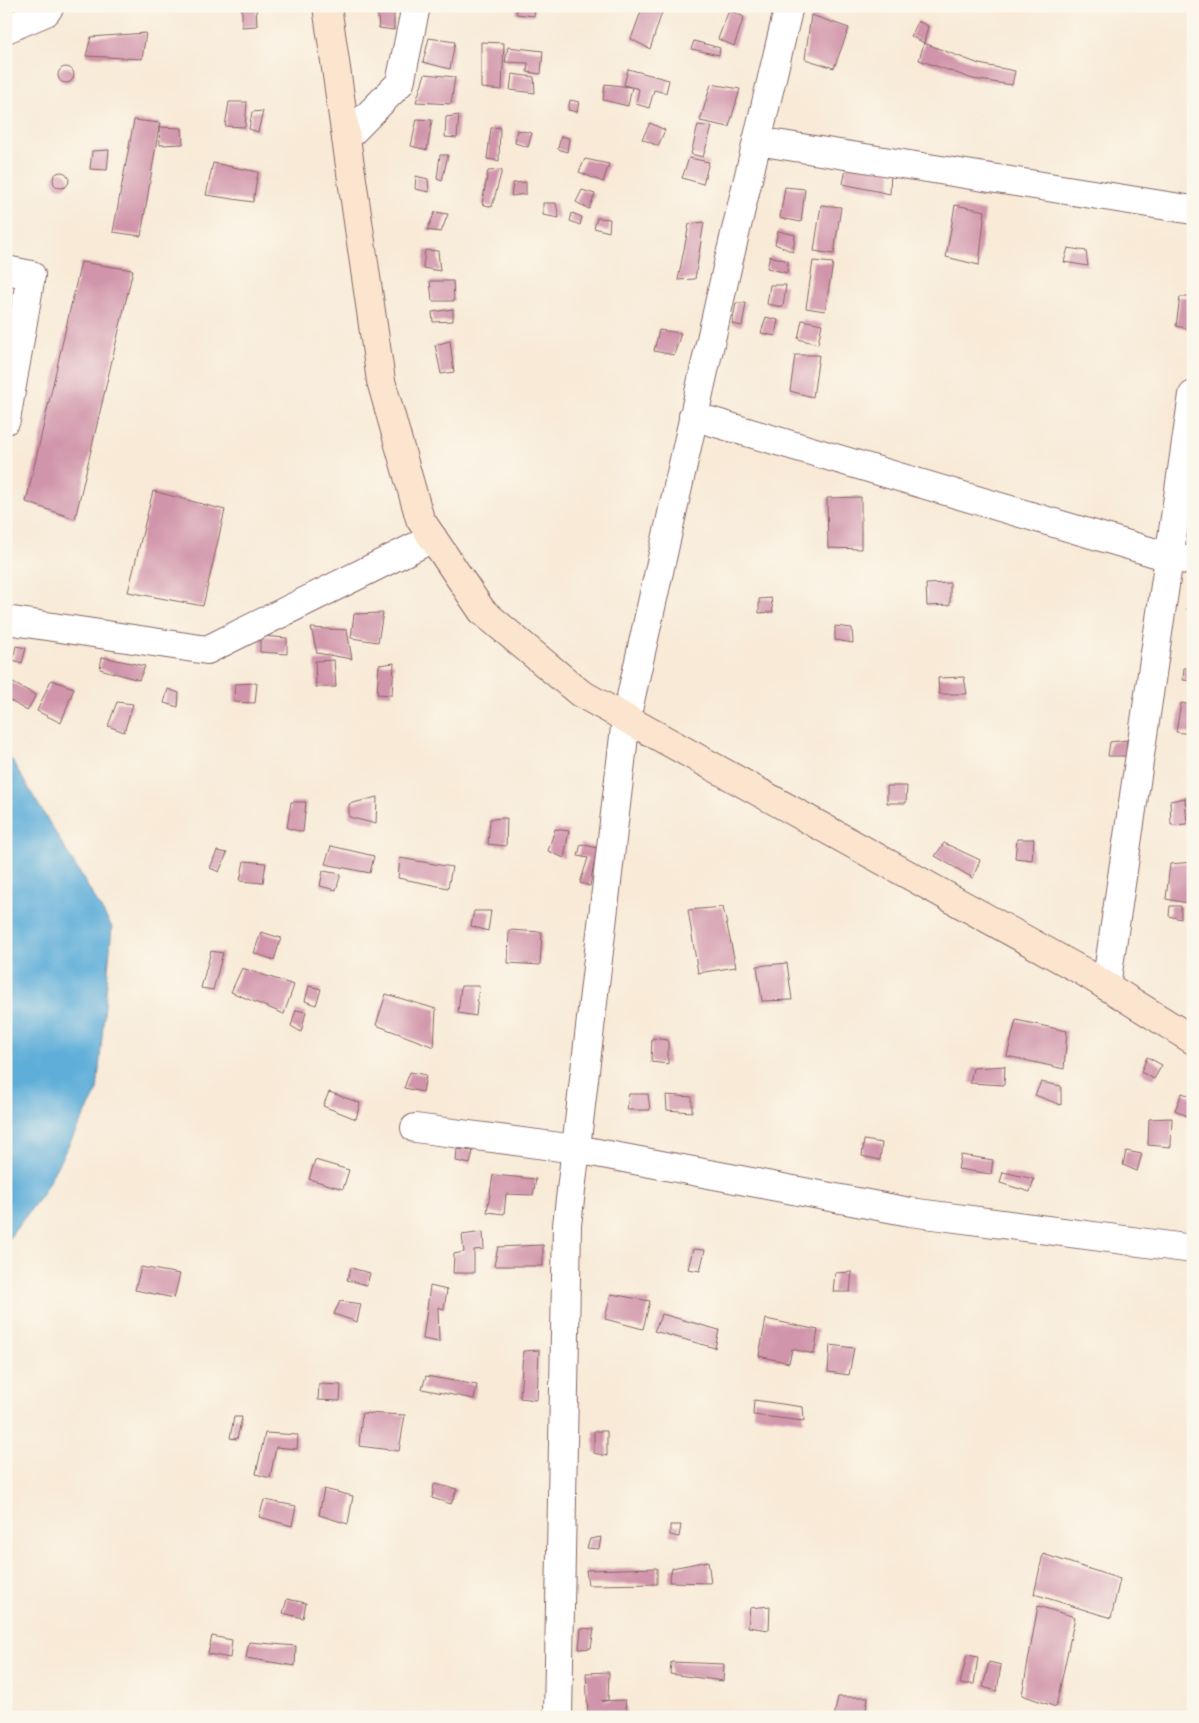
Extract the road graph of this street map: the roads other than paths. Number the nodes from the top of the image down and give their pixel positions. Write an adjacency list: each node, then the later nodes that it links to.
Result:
1 (50, 6): 5 (street)
2 (327, 6): 6 (main road)
3 (416, 6): 6 (street)
4 (789, 6): 7 (street)
5 (6, 29)
6 (346, 138): 13 (main road)
7 (757, 141): 8 (street); 11 (street)
8 (1193, 210)
9 (6, 270): 12 (street)
10 (1193, 395): 14 (street)
11 (694, 416): 14 (street); 16 (street)
12 (6, 420)
13 (433, 538): 15 (street); 16 (main road)
14 (1181, 559): 17 (street)
15 (6, 620)
16 (626, 719): 17 (main road); 20 (street)
17 (1106, 986): 18 (main road)
18 (1193, 1040)
19 (416, 1128): 20 (street)
20 (576, 1149): 21 (street); 22 (street)
21 (1193, 1249)
22 (558, 1717)

